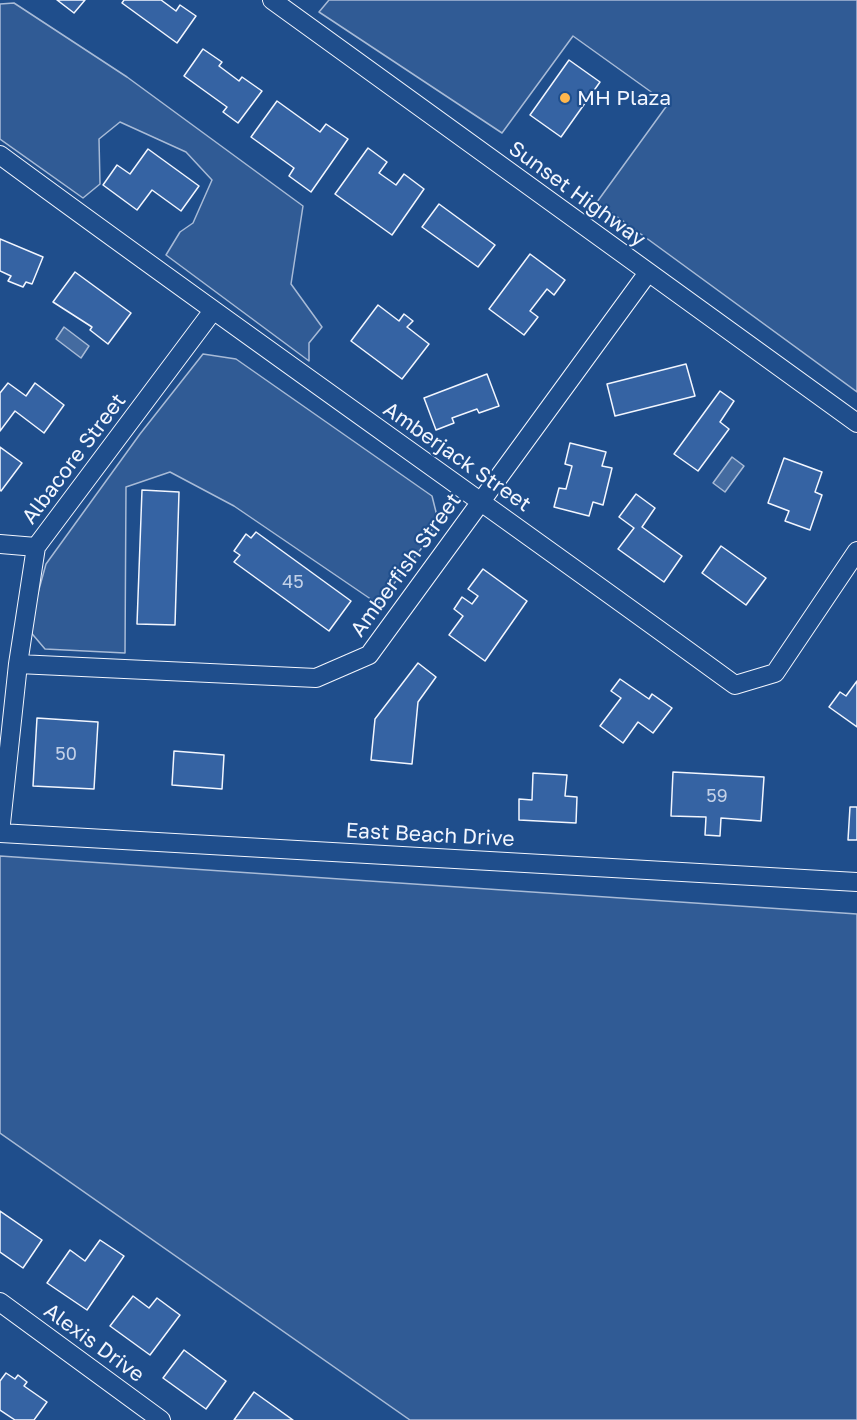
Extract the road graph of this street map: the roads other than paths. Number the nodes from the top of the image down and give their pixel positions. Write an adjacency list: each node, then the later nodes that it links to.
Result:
1 (272, 0): 3 (street, Sunset Highway)
2 (0, 154): 4 (street, Amberjack Street)
3 (647, 274): 5 (street, Sunset Highway); 6 (street, Amberfish Street)
4 (212, 312): 6 (street, Amberjack Street); 8 (street, Albacore Street)
5 (857, 423)
6 (481, 501): 9 (street, Amberjack Street); 10 (street, Amberfish Street)
7 (0, 544): 8 (street)
8 (36, 547): 10 (street, Albacore Street)
9 (857, 551)
10 (18, 664): 11 (street, Albacore Street)
11 (0, 833): 12 (street, East Beach Drive)
12 (857, 882)
13 (0, 1302): 14 (street, Alexis Drive)
14 (161, 1420)

